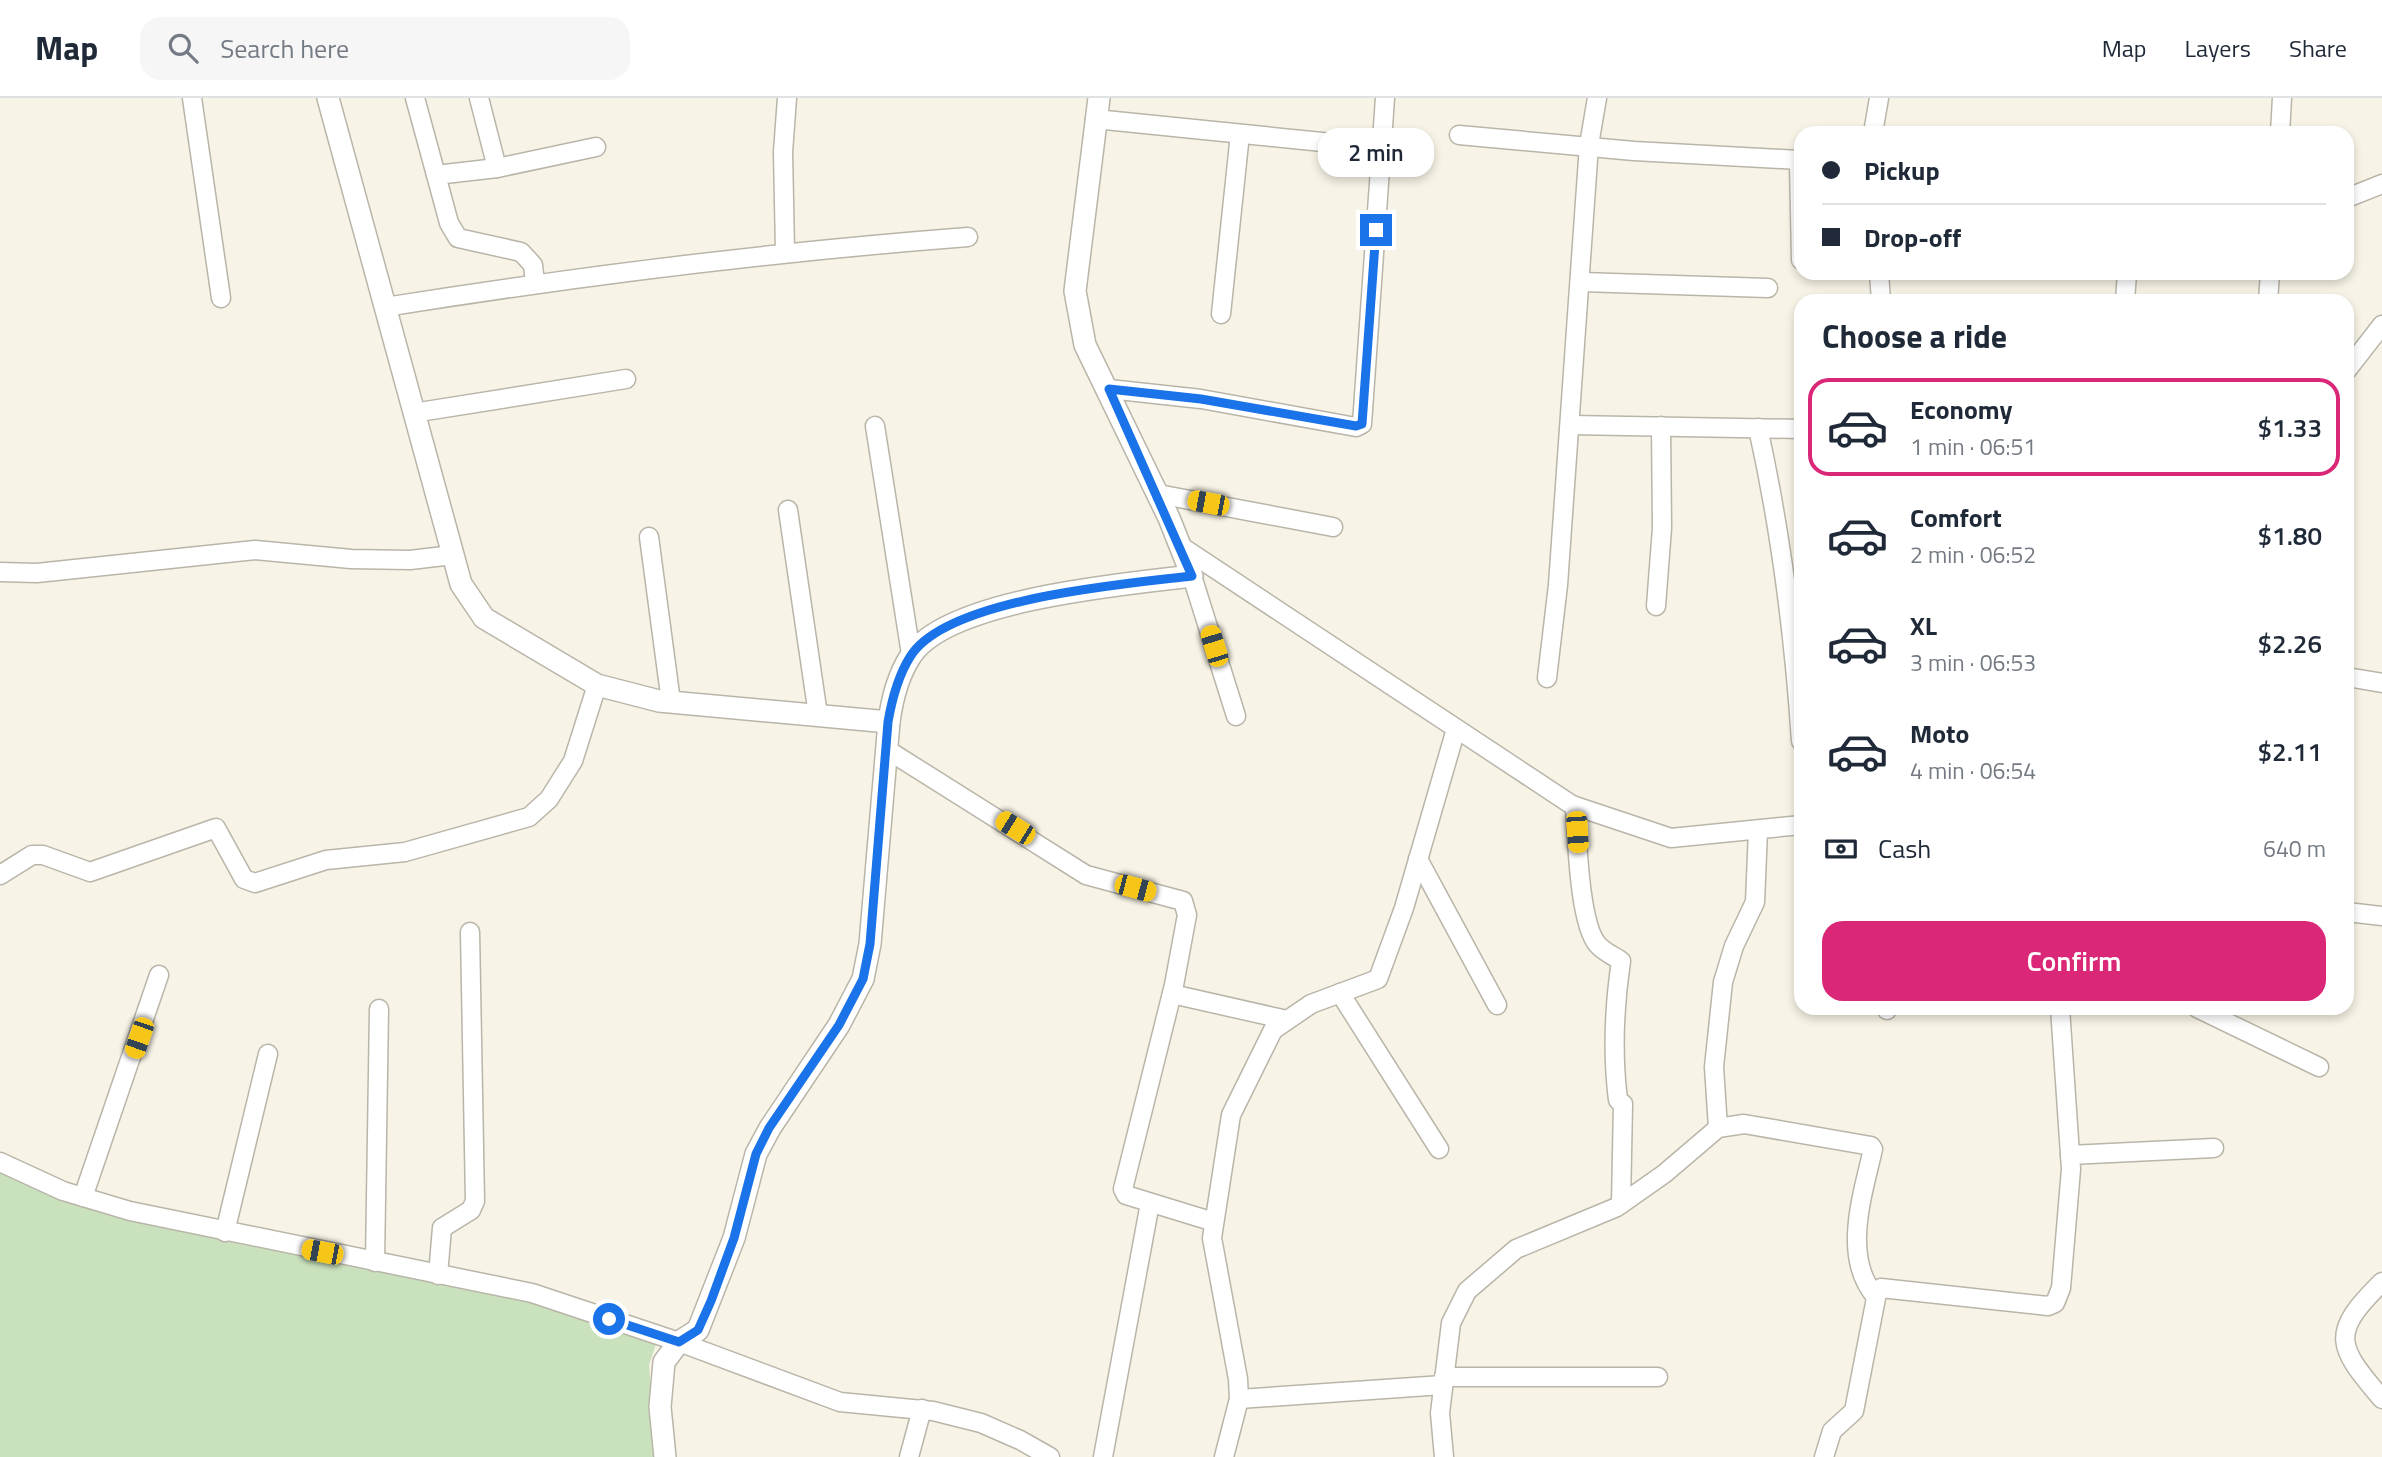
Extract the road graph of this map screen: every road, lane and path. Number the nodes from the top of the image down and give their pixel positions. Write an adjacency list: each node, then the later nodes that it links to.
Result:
1 (192, 98): 29 (street)
2 (328, 98): 30 (street)
3 (415, 98): 21 (street)
4 (479, 98): 20 (street)
5 (787, 98): 25 (street)
6 (1099, 98): 11 (street)
7 (1385, 98): 18 (street)
8 (1597, 98): 16 (street)
9 (1879, 98): 12 (street)
10 (2283, 98): 13 (street)
11 (1095, 119): 14 (street); 35 (street)
12 (1874, 126)
13 (2281, 126)
14 (1240, 134): 18 (street); 31 (street)
15 (1459, 135): 16 (street)
16 (1589, 145): 19 (street); 26 (street)
17 (596, 147): 20 (street)
18 (1382, 148): 35 (street)
19 (1794, 160)
20 (497, 169): 21 (street)
21 (436, 175): 27 (street)
22 (2382, 184): 23 (street)
23 (2354, 195)
24 (968, 237): 25 (street)
25 (785, 251): 27 (street)
26 (1581, 282): 28 (street); 37 (street)
27 (535, 283): 30 (street)
28 (1768, 288)
29 (221, 298)
30 (385, 307): 36 (street)
31 (1221, 314)
32 (2382, 325): 33 (street)
33 (2354, 361)
34 (626, 379): 36 (street)
35 (1109, 389): 42 (street)
36 (413, 412): 47 (street)
37 (1571, 425): 39 (street); 53 (street)
38 (875, 426): 52 (street)
39 (1661, 426): 40 (street); 50 (street)
40 (1758, 428): 41 (street); 51 (street)
41 (1794, 429)
42 (1158, 494): 44 (street); 46 (street)
43 (788, 510): 58 (street)
44 (1333, 527)
45 (649, 537): 57 (street)
46 (1182, 547): 49 (street); 61 (street)
47 (453, 555): 48 (street); 56 (street)
48 (0, 572)
49 (1192, 576): 52 (street); 59 (street)
50 (1656, 606)
51 (1794, 635)
52 (911, 654): 60 (street)
53 (1547, 678)
54 (2354, 678): 55 (street)
55 (2382, 684)
56 (597, 685): 57 (street); 67 (street)
57 (671, 702): 58 (street)
58 (817, 715): 60 (street)
59 (1236, 716)
60 (888, 722): 62 (street)
61 (1456, 729): 63 (street); 66 (street)
62 (886, 749): 73 (street); 95 (street)
63 (1575, 806): 65 (street); 88 (street)
64 (1794, 826): 65 (street)
65 (1758, 831): 81 (street)
66 (1418, 859): 72 (street); 74 (street)
67 (0, 876)
68 (2354, 913): 69 (street)
69 (2382, 916)
70 (470, 932): 92 (street)
71 (159, 975): 86 (street)
72 (1340, 993): 78 (street); 82 (street)
73 (1172, 995): 78 (street); 87 (street)
74 (1497, 1005)
75 (379, 1009): 91 (street)
76 (2060, 1015): 84 (street)
77 (2211, 1015): 80 (street)
78 (1287, 1020): 89 (street)
79 (268, 1054): 90 (street)
80 (2319, 1067)
81 (1718, 1128): 88 (street); 94 (street)
82 (1439, 1149)
83 (2214, 1149): 84 (street)
84 (2070, 1155): 94 (street)
85 (0, 1162): 86 (street)
86 (83, 1197): 90 (street)
87 (1150, 1203): 89 (street); 104 (street)
88 (1621, 1204): 97 (street)
89 (1214, 1222): 98 (street)
90 (225, 1232): 91 (street)
91 (374, 1262): 92 (street)
92 (438, 1275): 95 (street)
93 (2382, 1282): 99 (street)
94 (1876, 1297): 107 (street)
95 (679, 1342): 100 (street); 101 (street)
96 (1658, 1377): 97 (street)
97 (1444, 1381): 98 (street); 106 (street)
98 (1239, 1399): 105 (street)
99 (2382, 1399)
100 (922, 1409): 102 (street); 103 (street)
101 (665, 1457)
102 (909, 1457)
103 (1050, 1457)
104 (1103, 1457)
105 (1224, 1457)
106 (1444, 1457)
107 (1824, 1457)

